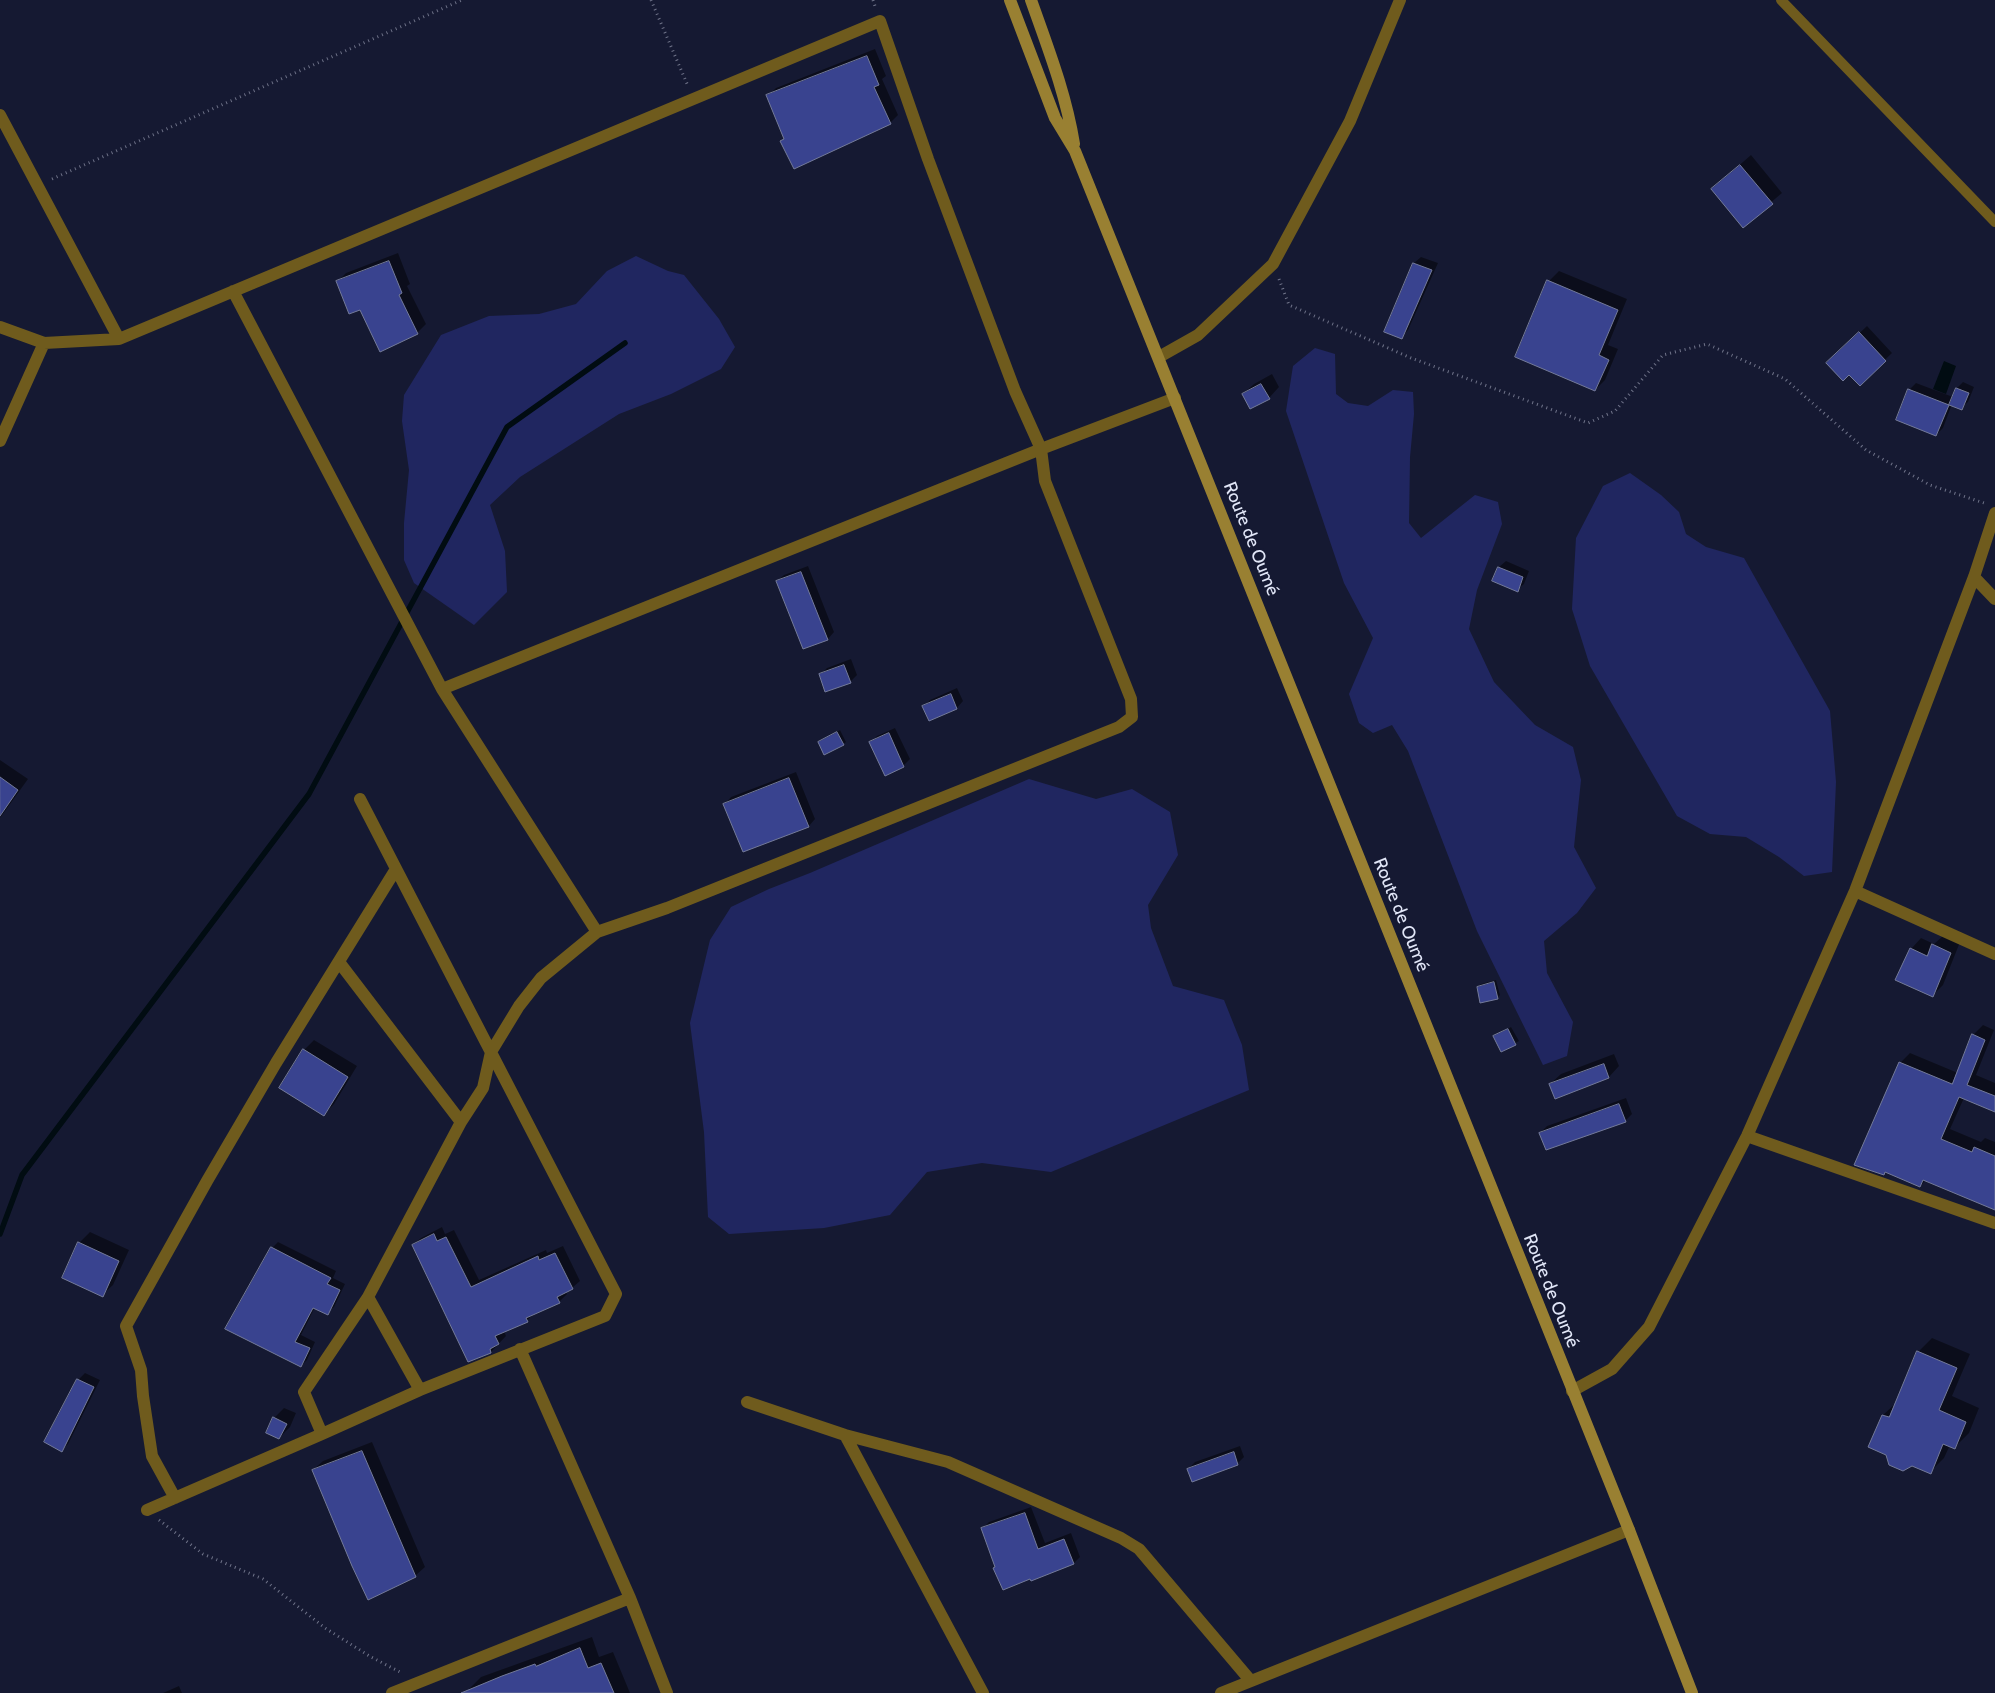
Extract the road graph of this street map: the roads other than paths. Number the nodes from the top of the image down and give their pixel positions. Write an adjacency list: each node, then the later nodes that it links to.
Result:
1 (1010, 0): 8 (main road)
2 (1031, 0): 8 (main road)
3 (1400, 0): 14 (street)
4 (1781, 0): 9 (lane)
5 (0, 115): 7 (street)
6 (0, 139): 7 (street)
7 (16, 145): 12 (street)
8 (1076, 151): 14 (main road, Route de Oumé)
9 (1995, 222)
10 (233, 291): 12 (street); 17 (street); 21 (street)
11 (0, 327): 13 (street)
12 (118, 339): 13 (street)
13 (44, 343): 16 (street)
14 (1159, 357): 15 (main road, Route de Oumé)
15 (1175, 398): 17 (street); 35 (main road, Route de Oumé)
16 (0, 441)
17 (1041, 449): 21 (street); 25 (street)
18 (1995, 513): 19 (street)
19 (1974, 578): 20 (street); 24 (street)
20 (1995, 599)
21 (442, 689): 25 (street)
22 (360, 799): 23 (street)
23 (396, 869): 27 (street); 28 (street)
24 (1855, 892): 26 (street); 30 (street)
25 (597, 932): 28 (street)
26 (1995, 954)
27 (339, 962): 29 (street); 39 (street)
28 (491, 1052): 29 (street); 33 (street)
29 (461, 1122): 32 (street)
30 (1747, 1136): 31 (street); 35 (street)
31 (1995, 1223)
32 (368, 1297): 34 (street); 37 (street)
33 (520, 1349): 34 (street); 42 (street)
34 (420, 1390): 37 (street)
35 (1572, 1391): 41 (main road, Route de Oumé)
36 (747, 1402): 38 (street)
37 (322, 1434): 39 (street)
38 (845, 1435): 43 (street); 46 (street)
39 (175, 1498): 40 (street)
40 (147, 1510)
41 (1629, 1530): 43 (street); 48 (main road, Route de Oumé)
42 (630, 1598): 44 (street); 45 (street)
43 (1250, 1680): 47 (street)
44 (392, 1693)
45 (668, 1693)
46 (983, 1693)
47 (1221, 1693)
48 (1692, 1693)

